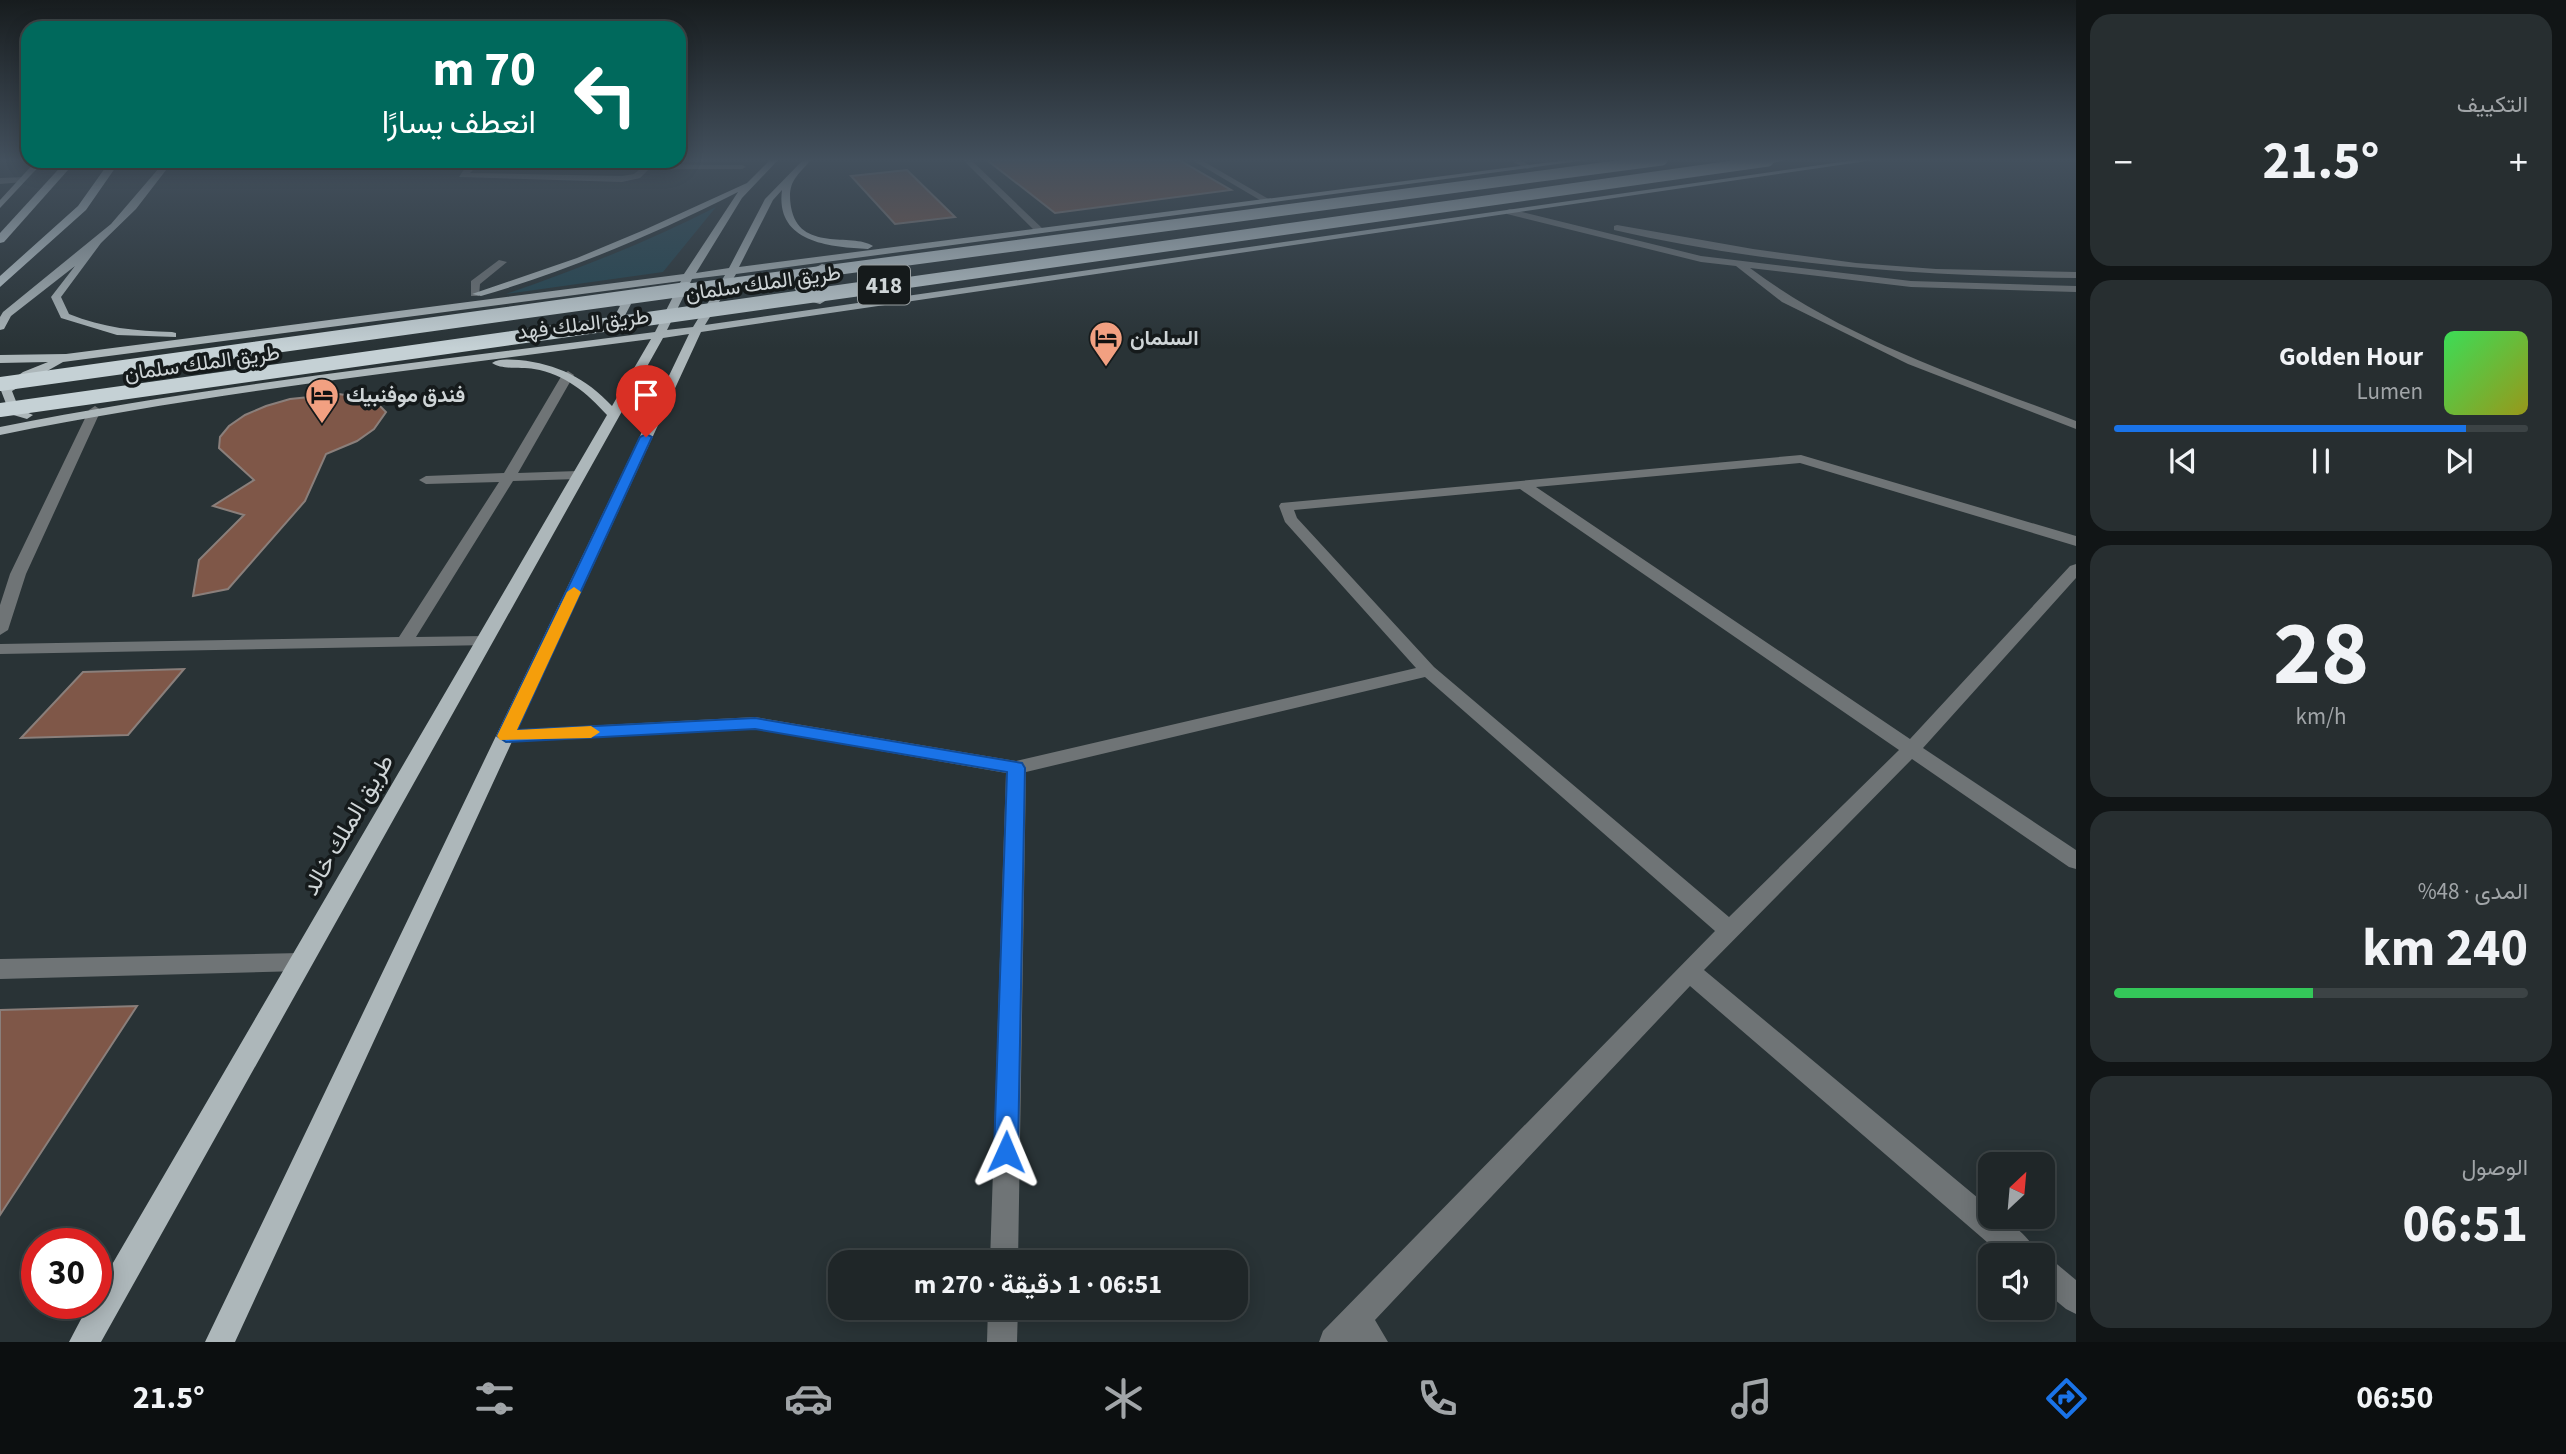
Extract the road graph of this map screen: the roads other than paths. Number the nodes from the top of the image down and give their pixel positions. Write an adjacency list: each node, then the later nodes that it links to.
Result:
1 (15, 223): 16 (highway)
2 (66, 223): 24 (highway)
3 (120, 223): 17 (main road)
4 (668, 223): 27 (main road)
5 (723, 223): 22 (main road)
6 (757, 223): 21 (main road)
7 (792, 223): 18 (main road)
8 (1031, 223): 15 (street)
9 (1104, 223): 15 (main road, طريق الملك فهد)
10 (1182, 223): 37 (highway, طريق الملك سلمان / 418, bridge)
11 (1336, 223): 38 (highway, طريق الملك سلمان / 418, bridge)
12 (1437, 223): 26 (main road, طريق الملك فهد)
13 (1553, 223): 20 (street)
14 (1602, 223): 23 (street)
15 (1040, 231): 18 (main road, طريق الملك فهد)
16 (0, 240)
17 (97, 244): 29 (main road); 30 (main road)
18 (918, 247): 21 (main road, طريق الملك فهد); 26 (main road)
19 (502, 262): 27 (street)
20 (1738, 264): 25 (street); 42 (street)
21 (733, 270): 22 (main road, طريق الملك فهد); 31 (main road)
22 (688, 275): 28 (main road, طريق الملك فهد); 32 (main road, طريق الملك خالد)
23 (2076, 275)
24 (0, 283)
25 (2076, 289)
26 (951, 293): 31 (main road, طريق الملك فهد)
27 (475, 294): 28 (main road)
28 (362, 319): 30 (main road, طريق الملك فهد); 35 (main road)
29 (0, 327)
30 (305, 328): 33 (main road, طريق الملك فهد)
31 (697, 330): 32 (main road, طريق الملك فهد); 57 (main road)
32 (659, 335): 35 (main road, طريق الملك فهد); 40 (main road, طريق الملك خالد)
33 (66, 358): 34 (main road, طريق الملك فهد); 41 (main road)
34 (0, 359)
35 (438, 360): 36 (main road); 39 (main road, طريق الملك فهد)
36 (568, 375): 40 (main road); 45 (street)
37 (0, 384)
38 (0, 410)
39 (95, 410): 41 (main road, طريق الملك فهد); 50 (street)
40 (613, 415): 44 (main road, طريق الملك خالد)
41 (48, 421): 43 (main road, طريق الملك فهد)
42 (2076, 425)
43 (0, 432)
44 (578, 475): 45 (street); 53 (main road, طريق الملك خالد)
45 (509, 477): 46 (street); 54 (street)
46 (426, 480)
47 (1522, 484): 48 (street); 56 (street); 58 (street)
48 (2076, 541)
49 (2076, 569): 58 (street)
50 (18, 575): 51 (street); 52 (street)
51 (0, 578)
52 (0, 630)
53 (484, 640): 54 (street); 62 (main road, طريق الملك خالد)
54 (404, 642): 55 (street)
55 (0, 649)
56 (1428, 671): 59 (street); 61 (street)
57 (506, 736): 59 (street); 72 (main road)
58 (1911, 749): 60 (street); 61 (street)
59 (1016, 768): 66 (street)
60 (2076, 861)
61 (1730, 931): 64 (street)
62 (301, 961): 63 (street); 71 (main road, طريق الملك خالد)
63 (0, 969)
64 (1689, 971): 65 (street); 70 (street)
65 (2010, 1243)
66 (1004, 1250)
67 (2055, 1281): 68 (street)
68 (2076, 1299)
69 (1003, 1320): 73 (street)
70 (1364, 1331): 74 (street)
71 (84, 1342)
72 (220, 1342)
73 (1002, 1342)
74 (1334, 1342)

